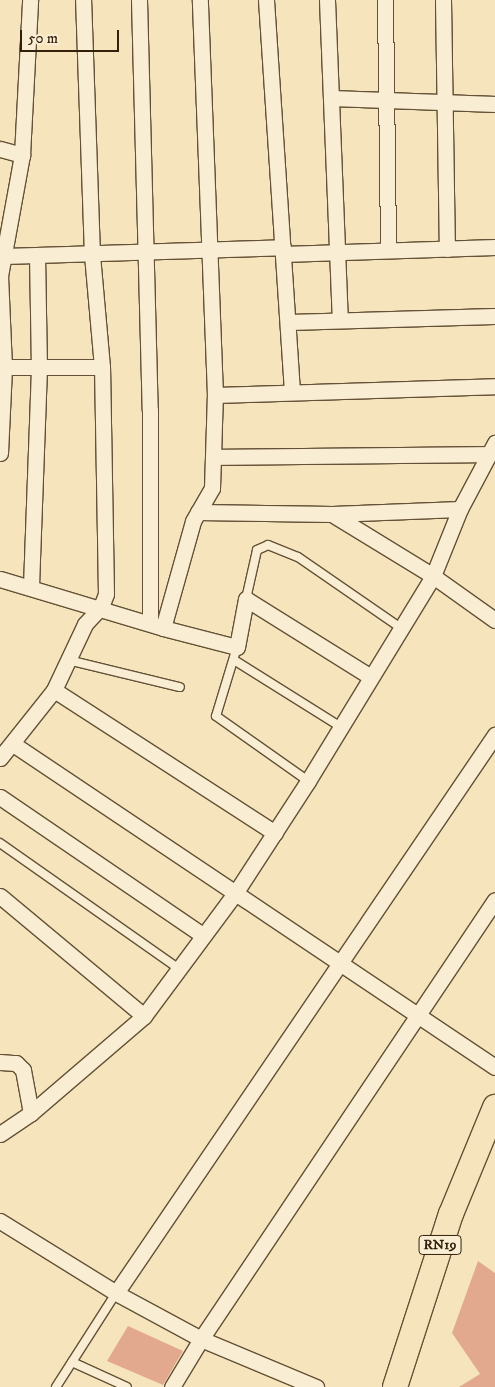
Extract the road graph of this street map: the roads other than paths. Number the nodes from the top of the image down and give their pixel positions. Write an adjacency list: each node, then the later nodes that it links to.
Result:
1 (30, 0): 14 (street)
2 (83, 0): 22 (street)
3 (139, 0): 21 (street)
4 (200, 0): 20 (street)
5 (266, 0): 17 (street)
6 (327, 0): 9 (street)
7 (385, 0): 10 (street)
8 (443, 0): 11 (street)
9 (332, 98): 10 (street); 19 (street)
10 (386, 99): 11 (street); 18 (street)
11 (443, 102): 12 (street); 16 (street)
12 (495, 104)
13 (0, 149): 14 (street)
14 (22, 155): 23 (street)
15 (495, 247): 16 (street)
16 (447, 249): 18 (street)
17 (284, 250): 19 (street); 20 (street); 28 (street)
18 (388, 250): 19 (street)
19 (336, 251): 27 (street)
20 (210, 252): 21 (street); 34 (street)
21 (147, 254): 22 (street); 47 (street)
22 (92, 255): 24 (street); 30 (street)
23 (4, 256): 24 (street); 25 (street)
24 (37, 257): 31 (street)
25 (0, 276): 29 (street)
26 (495, 316): 27 (street)
27 (340, 320): 28 (street)
28 (288, 322): 33 (street)
29 (2, 367): 31 (street); 36 (street)
30 (102, 367): 31 (street); 45 (street)
31 (39, 369): 43 (street)
32 (495, 386): 33 (street)
33 (292, 391): 34 (street)
34 (215, 394): 37 (street)
35 (492, 450): 37 (street); 38 (street)
36 (0, 453)
37 (213, 457): 39 (street)
38 (460, 509): 40 (street); 41 (street)
39 (198, 512): 40 (street); 47 (street)
40 (332, 514): 41 (street)
41 (433, 576): 46 (street); 48 (street)
42 (0, 579): 43 (street)
43 (31, 586): 45 (street)
44 (246, 599): 48 (lane); 49 (street); 51 (street)
45 (101, 607): 47 (street); 50 (street)
46 (495, 620)
47 (156, 625): 49 (street)
48 (401, 628): 51 (street)
49 (236, 654): 54 (lane); 58 (lane)
50 (68, 660): 52 (lane); 53 (street)
51 (371, 677): 54 (street)
52 (180, 687)
53 (54, 690): 56 (street); 60 (street)
54 (341, 727): 58 (street)
55 (495, 735): 66 (street)
56 (13, 744): 57 (street); 62 (street)
57 (0, 758)
58 (308, 781): 60 (street)
59 (0, 797): 65 (street)
60 (276, 833): 62 (street)
61 (0, 843): 67 (lane)
62 (236, 892): 65 (street); 66 (street)
63 (0, 896): 69 (street)
64 (495, 900): 68 (street)
65 (202, 935): 67 (street)
66 (340, 962): 68 (street); 76 (street)
67 (179, 969): 69 (street)
68 (418, 1014): 71 (street); 77 (street)
69 (144, 1016): 72 (street)
70 (0, 1062): 72 (street)
71 (495, 1067)
72 (31, 1112): 74 (street)
73 (493, 1115): 83 (main road, RN19)
74 (0, 1134)
75 (0, 1221): 76 (street)
76 (116, 1293): 77 (street); 78 (lane)
77 (201, 1339): 81 (street); 82 (street)
78 (72, 1362): 79 (lane); 80 (lane)
79 (56, 1387)
80 (127, 1387)
81 (172, 1387)
82 (316, 1387)
83 (395, 1387)

